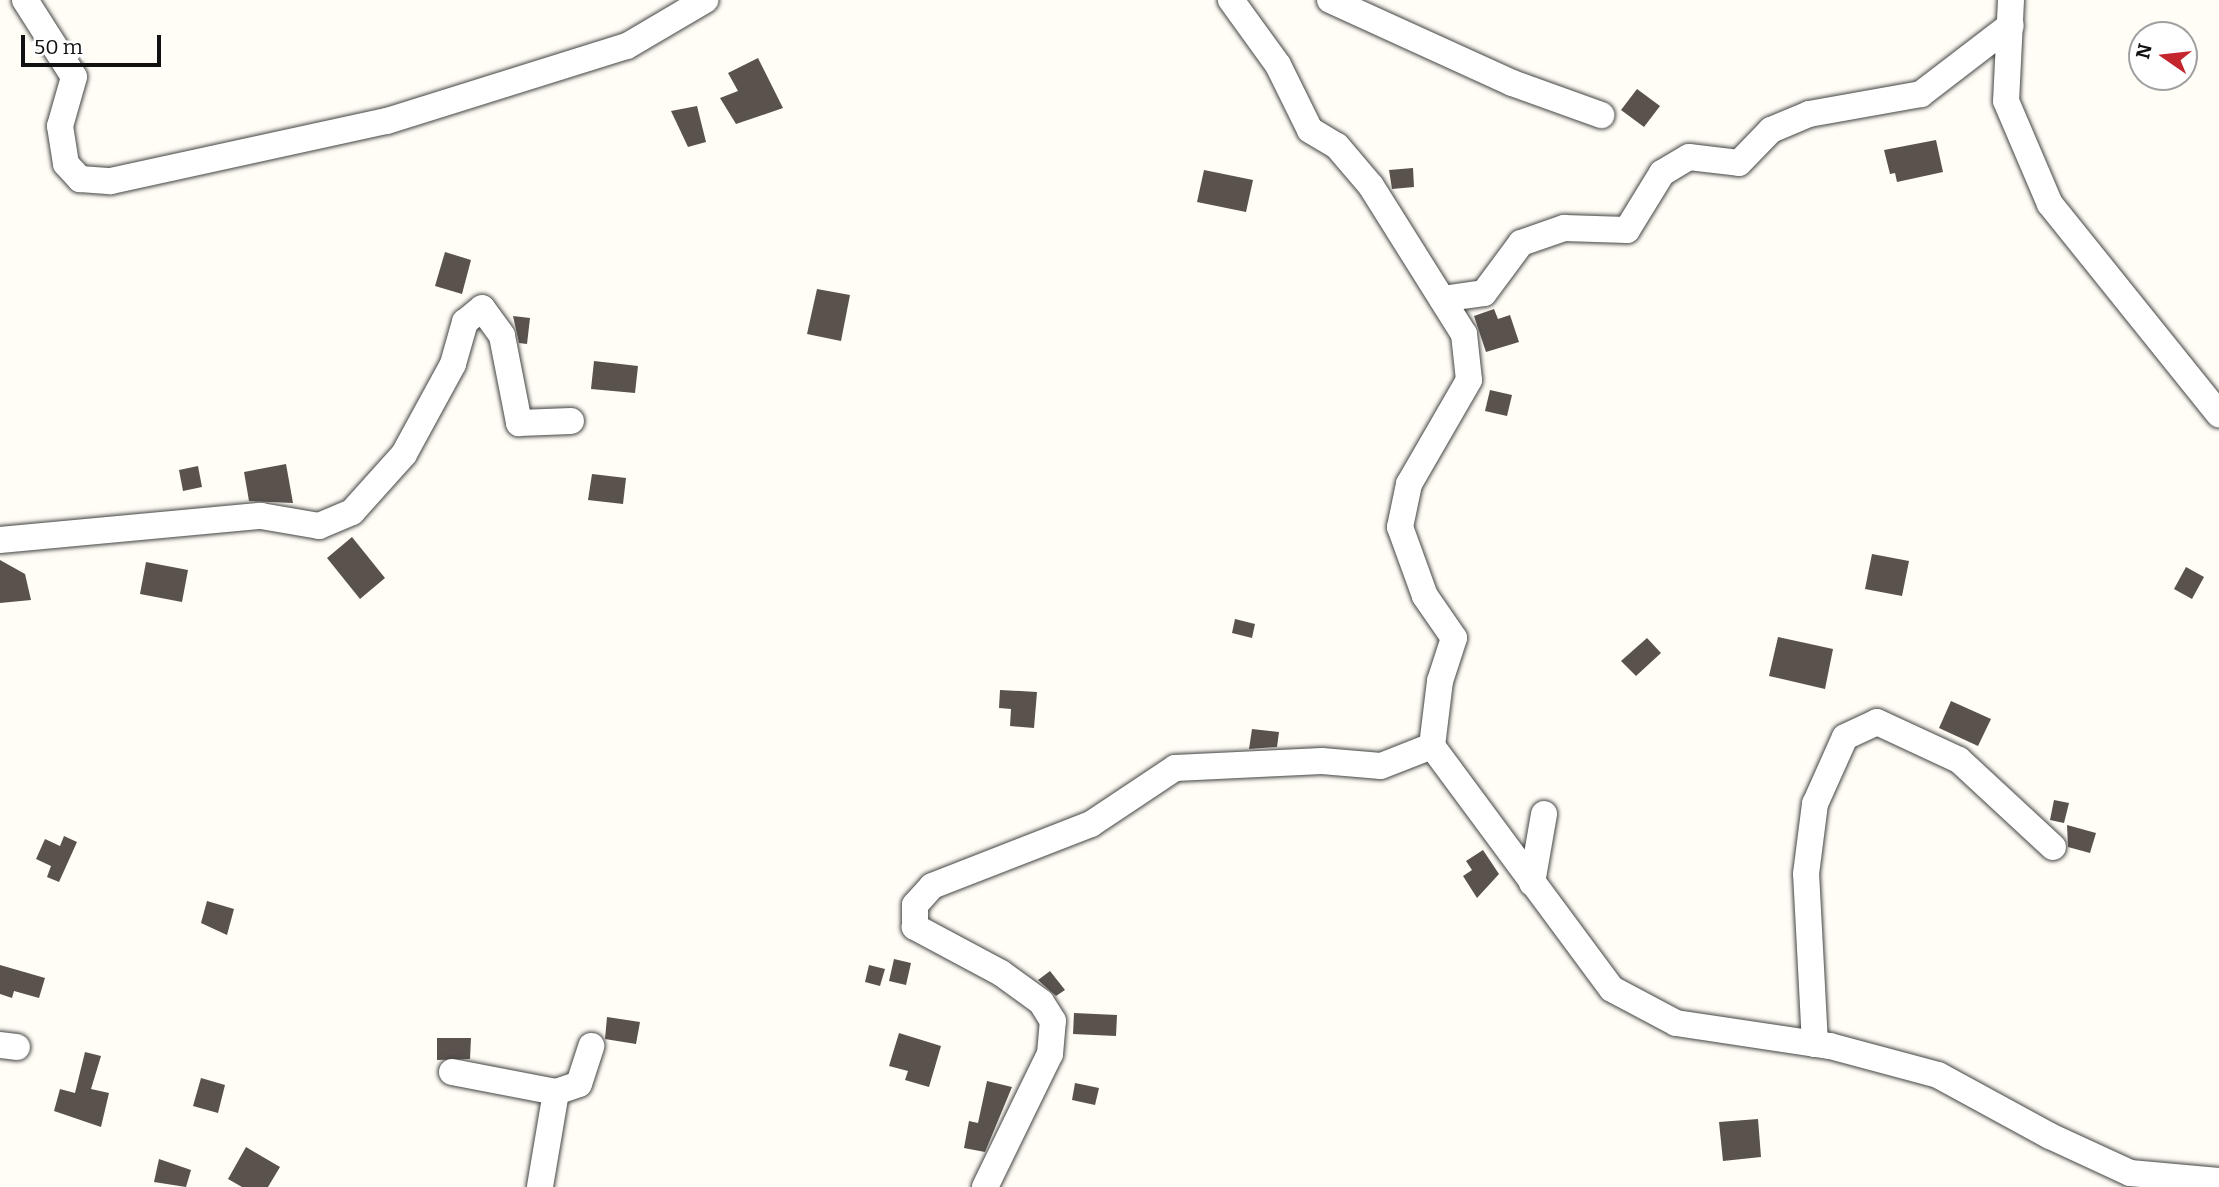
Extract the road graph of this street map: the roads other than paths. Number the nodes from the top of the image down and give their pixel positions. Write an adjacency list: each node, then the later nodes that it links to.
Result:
1 (25, 0): 2 (street)
2 (705, 0)
3 (1231, 0): 7 (street)
4 (1330, 0): 6 (street)
5 (2011, 13): 7 (street); 8 (street)
6 (1601, 115)
7 (1442, 299): 11 (street)
8 (2219, 414)
9 (570, 421): 10 (street)
10 (0, 540)
11 (1432, 746): 14 (street); 21 (street)
12 (1544, 814): 14 (street)
13 (2053, 847): 15 (street)
14 (1532, 883): 15 (street)
15 (1815, 1044): 19 (street)
16 (591, 1046): 18 (street)
17 (452, 1072): 18 (street)
18 (556, 1092): 20 (street)
19 (2219, 1181)
20 (540, 1187)
21 (985, 1187)

